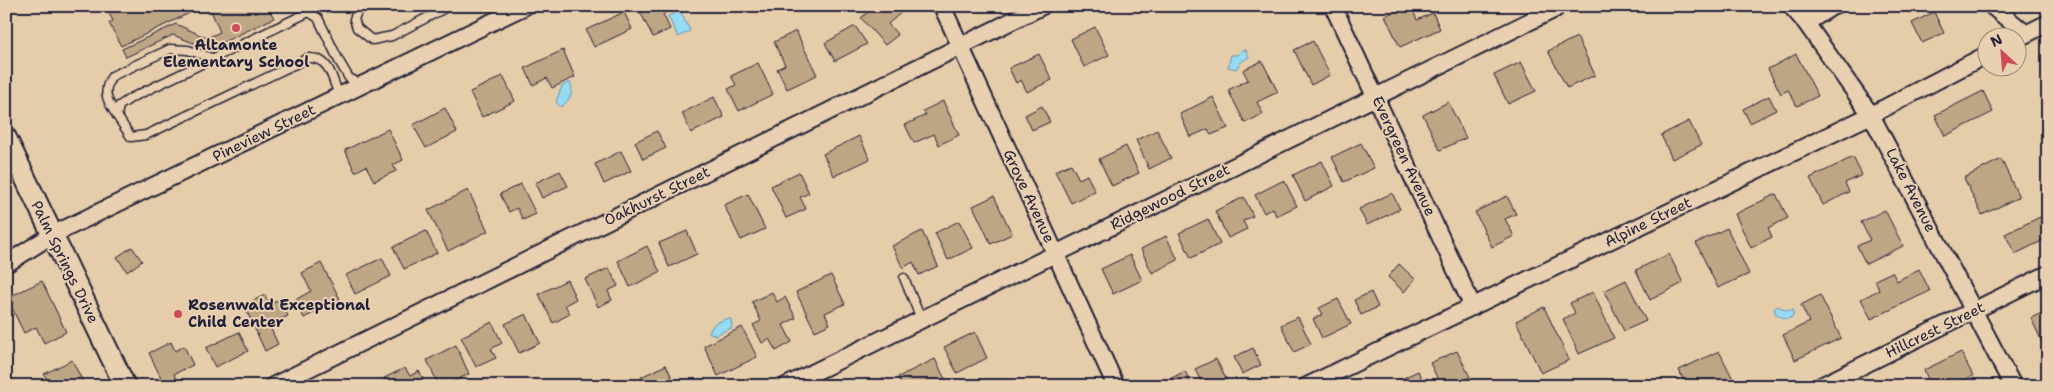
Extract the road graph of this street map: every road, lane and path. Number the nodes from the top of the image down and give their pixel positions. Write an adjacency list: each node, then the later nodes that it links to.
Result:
1 (363, 6): 2 (lane)
2 (449, 6)
3 (525, 6): 18 (street, Pineview Street)
4 (942, 6): 15 (street, Grove Avenue)
5 (1042, 6): 15 (street, Oakhurst Street)
6 (1334, 6): 20 (street, Evergreen Avenue)
7 (1791, 6): 11 (street, Lake Avenue)
8 (1833, 6): 11 (street)
9 (1992, 6): 13 (street)
10 (1555, 10): 20 (street, Ridgewood Street)
11 (1806, 23): 21 (street, Lake Avenue)
12 (2048, 24): 14 (street)
13 (2013, 28)
14 (2026, 35)
15 (960, 46): 25 (street, Grove Avenue); 33 (street, Oakhurst Street)
16 (212, 58): 18 (lane); 22 (lane); 22 (lane)
17 (1976, 60): 21 (street, Alpine Street)
18 (363, 84): 19 (street, Pineview Street)
19 (339, 96): 22 (lane); 24 (street, Pineview Street)
20 (1377, 96): 25 (street, Ridgewood Street); 29 (street, Evergreen Avenue)
21 (1871, 115): 29 (street, Alpine Street); 30 (street, Lake Avenue)
22 (118, 117)
23 (6, 138): 24 (street, Palm Springs Drive)
24 (52, 235): 26 (street, Pineview Street); 32 (street, Palm Springs Drive)
25 (1056, 253): 31 (street, Ridgewood Street); 35 (street, Grove Avenue)
26 (6, 264)
27 (2048, 274): 30 (street, Hillcrest Street)
28 (904, 278): 31 (lane)
29 (1473, 307): 36 (street, Alpine Street)
30 (1973, 311): 37 (street, Hillcrest Street); 38 (street, Lake Avenue)
31 (921, 319): 34 (street, Ridgewood Street)
32 (125, 386)
33 (274, 386)
34 (786, 386)
35 (1116, 386)
36 (1307, 386)
37 (1821, 386)
38 (2013, 386)

